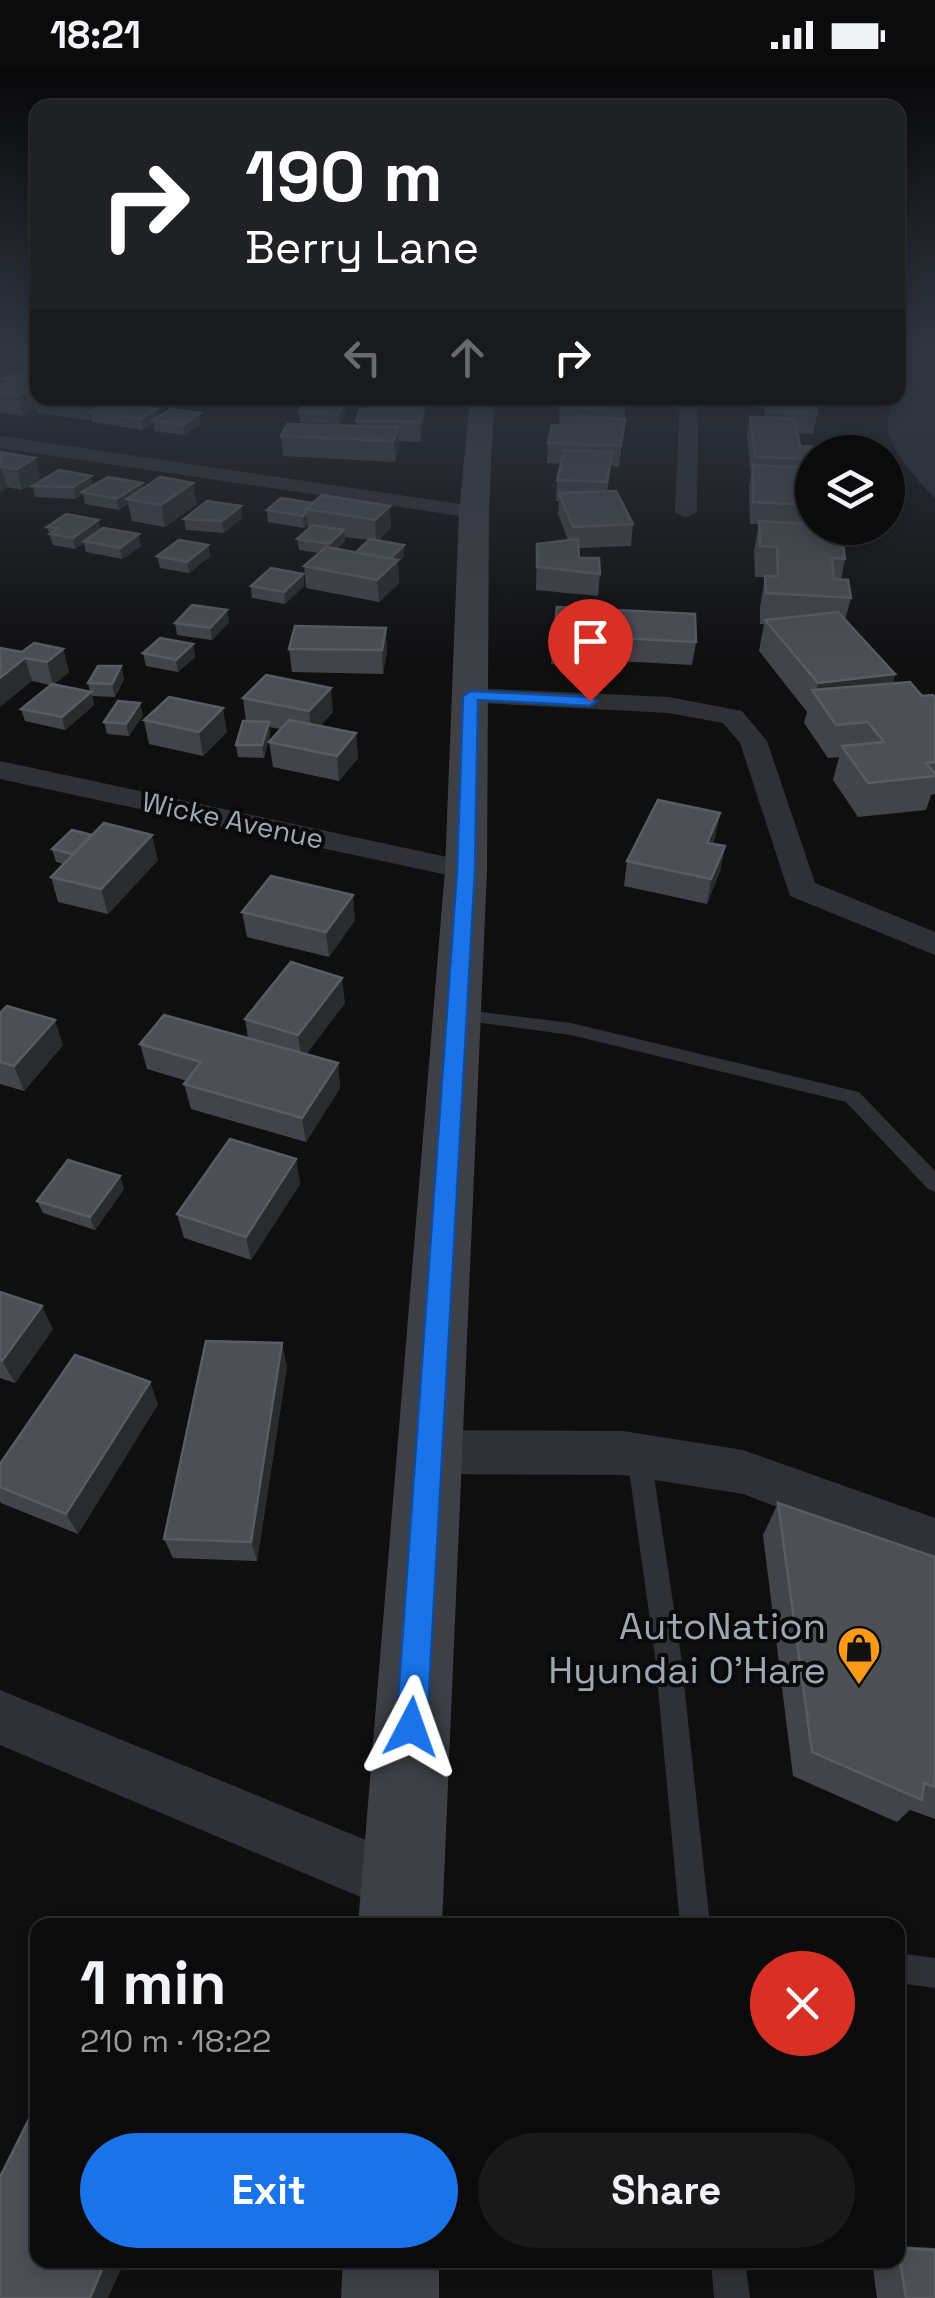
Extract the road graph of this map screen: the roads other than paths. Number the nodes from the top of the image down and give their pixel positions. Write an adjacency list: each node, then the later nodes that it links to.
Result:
1 (101, 457): 4 (street)
2 (478, 457): 4 (main road)
3 (688, 457): 5 (street)
4 (474, 512): 6 (main road)
5 (686, 512)
6 (471, 696): 8 (main road); 9 (street)
7 (0, 770): 8 (street, Wicke Avenue)
8 (466, 870): 10 (main road)
9 (935, 944)
10 (457, 1015): 11 (lane); 12 (main road)
11 (935, 1184)
12 (429, 1452): 13 (street); 16 (main road)
13 (639, 1456): 14 (street); 17 (lane)
14 (935, 1542)
15 (0, 1717): 16 (street)
16 (401, 1904)
17 (694, 1918)
18 (905, 1969): 19 (lane)
19 (935, 1973)
20 (391, 2268): 22 (main road)
21 (729, 2268): 23 (lane)
22 (390, 2298)
23 (732, 2298)

